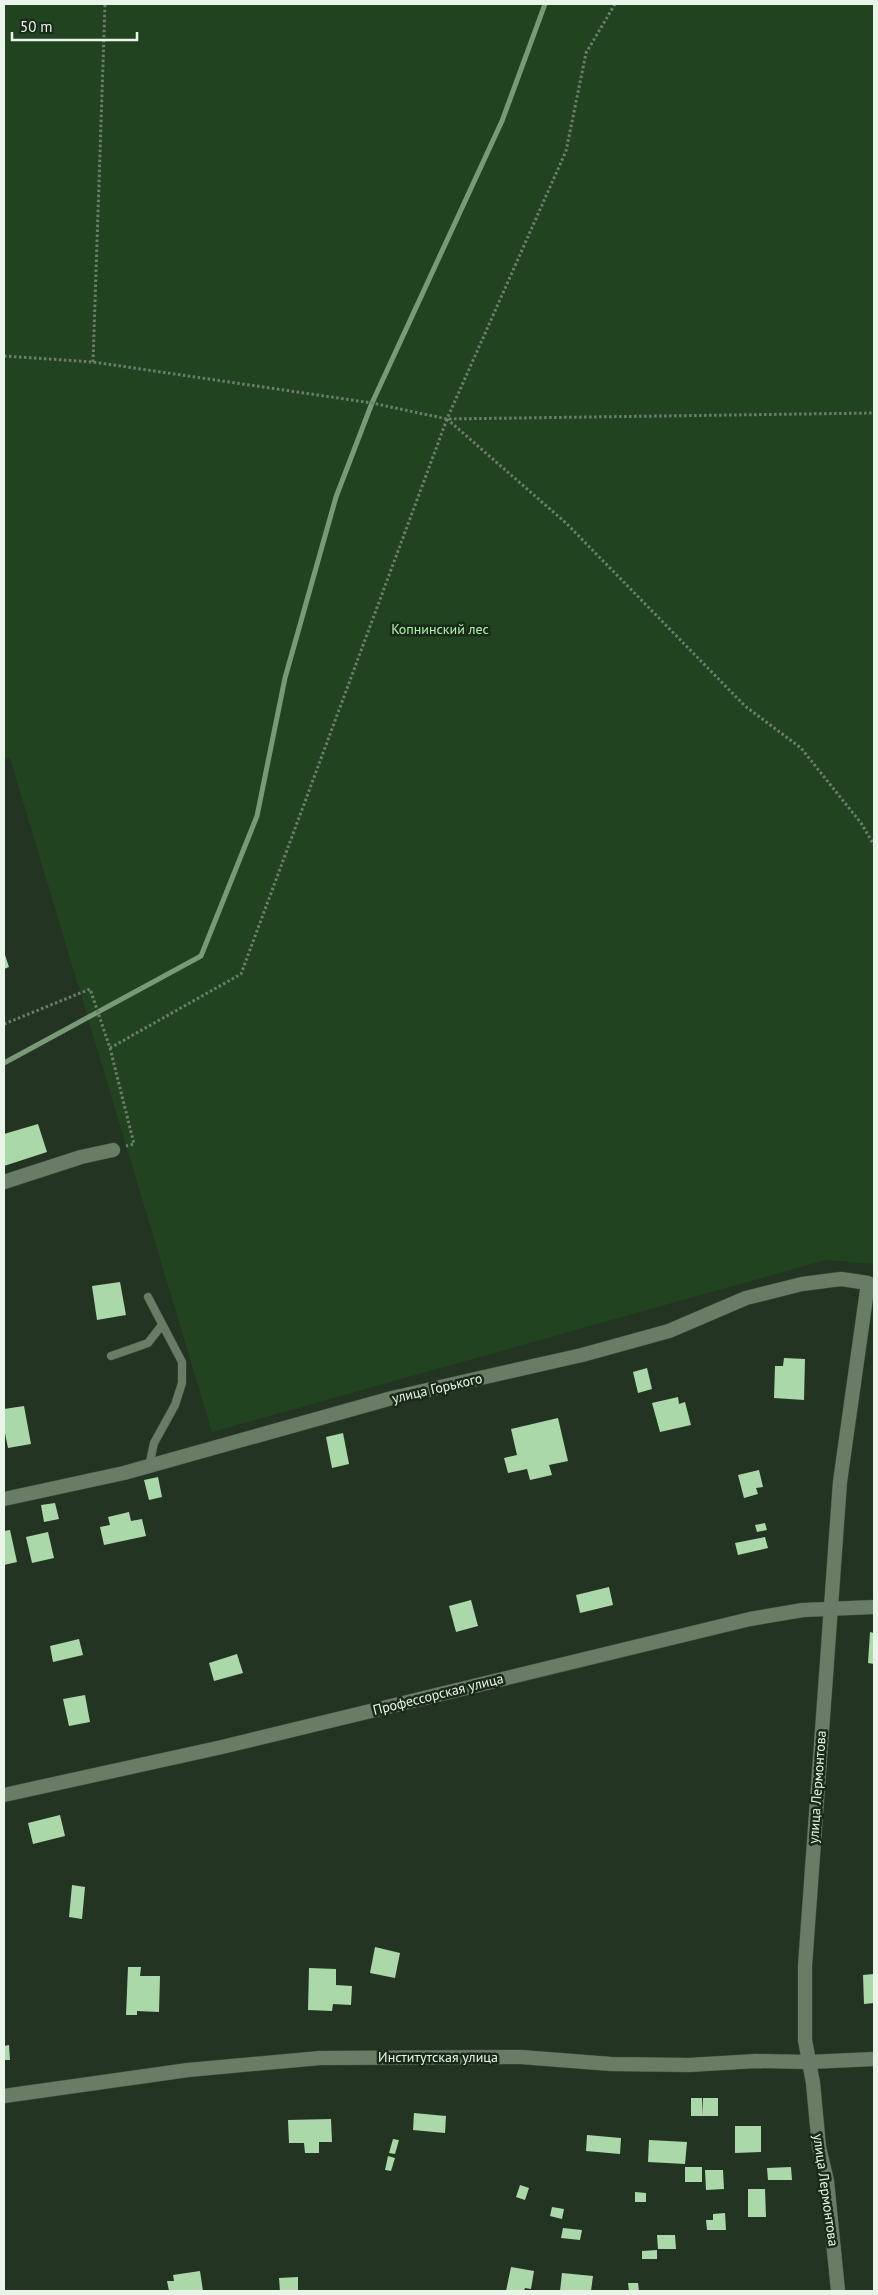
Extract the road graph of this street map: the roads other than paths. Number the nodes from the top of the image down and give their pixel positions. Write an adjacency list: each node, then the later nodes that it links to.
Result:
1 (113, 1150): 2 (street)
2 (4, 1182)
3 (868, 1283): 7 (street, улица Горького); 9 (street, улица Лермонтова)
4 (148, 1297): 5 (lane)
5 (162, 1325): 6 (lane); 7 (lane)
6 (111, 1356)
7 (149, 1466): 8 (street, улица Горького)
8 (4, 1499)
9 (832, 1607): 10 (street, Профессорская улица); 11 (street, Профессорская улица); 13 (street, улица Лермонтова)
10 (874, 1607)
11 (4, 1794)
12 (874, 2059): 13 (street, Институтская улица)
13 (809, 2062): 14 (street, Институтская улица); 15 (street, улица Лермонтова)
14 (4, 2096)
15 (838, 2291)

